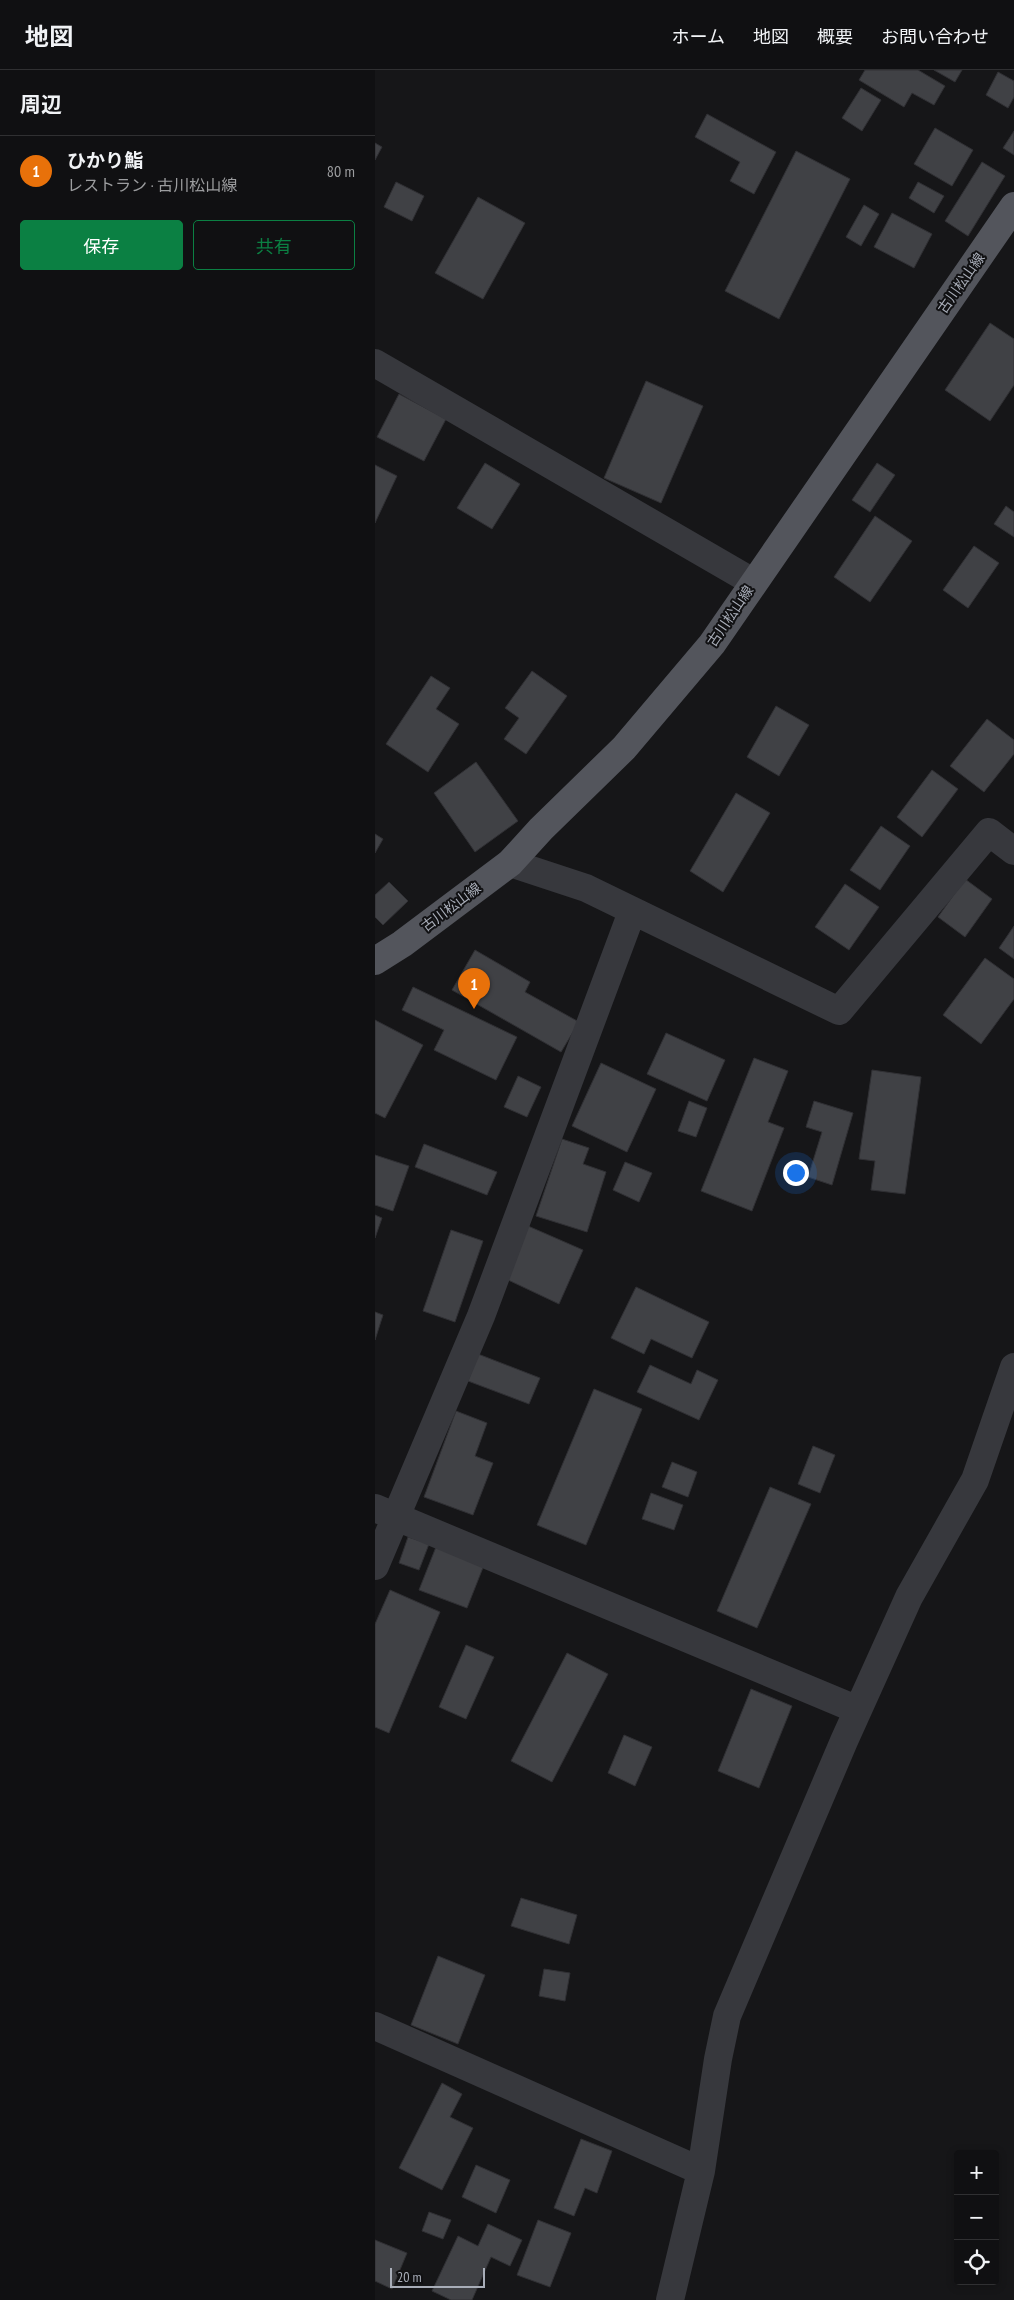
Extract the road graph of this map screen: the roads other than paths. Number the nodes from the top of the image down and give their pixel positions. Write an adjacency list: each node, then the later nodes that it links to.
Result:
1 (1014, 206): 3 (main road, 古川松山線)
2 (375, 363): 3 (street)
3 (753, 582): 5 (main road, 古川松山線)
4 (1014, 851): 6 (street)
5 (510, 863): 6 (street); 7 (main road, 古川松山線)
6 (632, 912): 9 (street)
7 (375, 961)
8 (1014, 1367): 11 (street)
9 (385, 1513): 10 (street); 11 (street)
10 (375, 1566)
11 (858, 1710): 13 (street)
12 (375, 2026): 13 (street)
13 (701, 2171): 14 (street)
14 (669, 2300)

